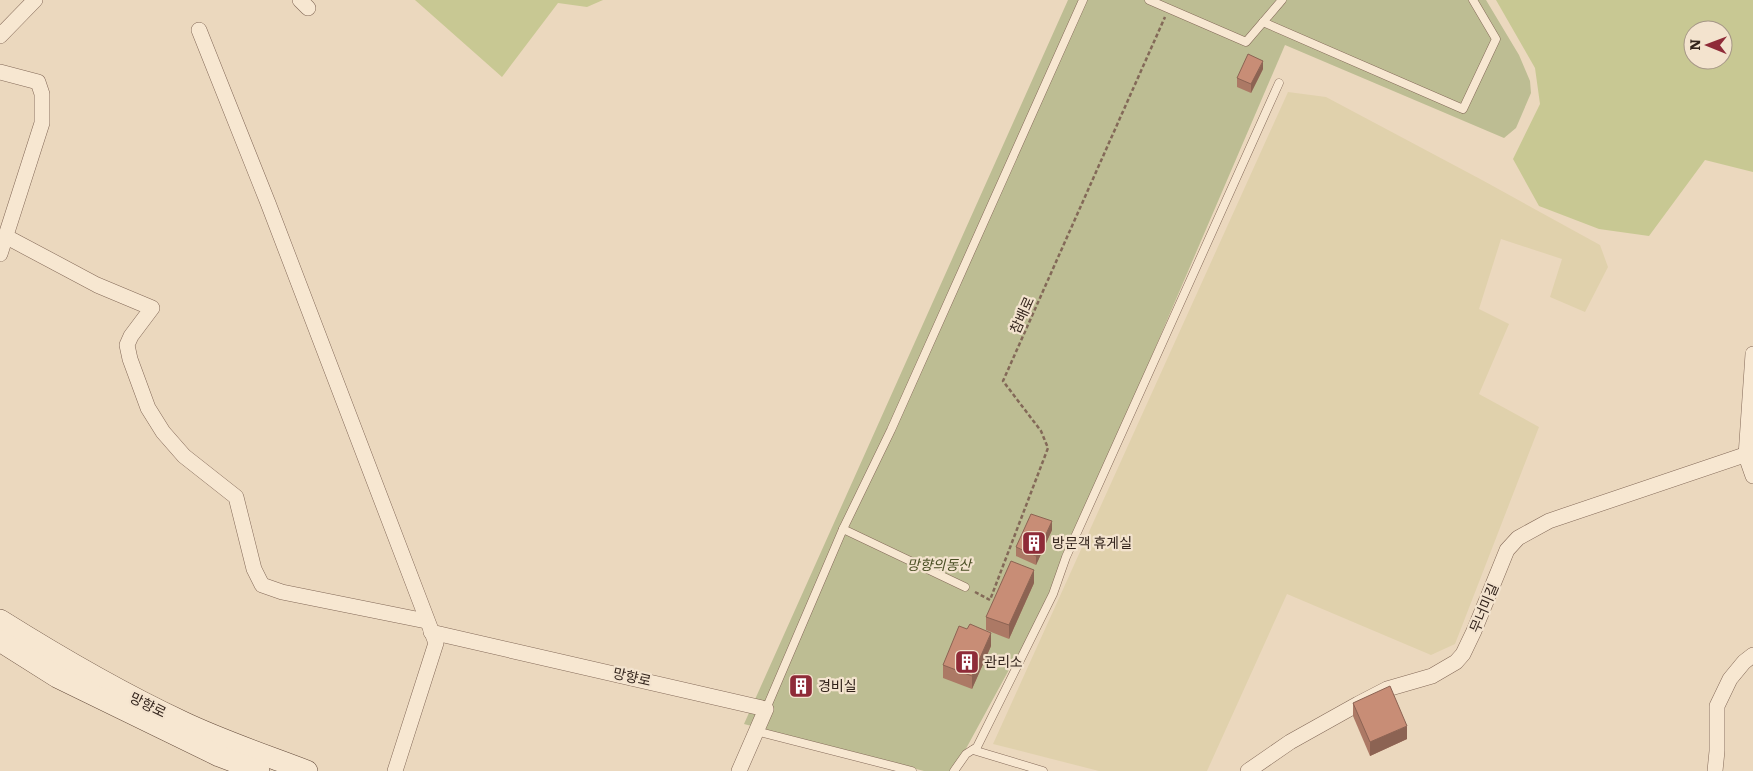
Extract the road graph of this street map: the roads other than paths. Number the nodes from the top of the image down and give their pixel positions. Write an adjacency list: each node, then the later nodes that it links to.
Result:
1 (35, 0): 8 (street)
2 (1083, 0): 16 (lane)
3 (1149, 0): 6 (lane)
4 (1282, 0): 6 (lane)
5 (1473, 0): 6 (lane)
6 (1263, 22)
7 (199, 30): 19 (street)
8 (0, 36)
9 (0, 72): 11 (street)
10 (1279, 83): 24 (lane)
11 (5, 236): 12 (street); 19 (street, 망향로)
12 (0, 254)
13 (1753, 354): 14 (street)
14 (1750, 454): 15 (street); 32 (street, 무너미길)
15 (1753, 476)
16 (843, 529): 17 (lane); 22 (lane)
17 (965, 587)
18 (0, 620): 26 (main road, 망향로)
19 (429, 627): 22 (street, 망향로); 27 (street)
20 (0, 641): 25 (main road, 망향로)
21 (1753, 655): 33 (street)
22 (766, 709): 23 (street)
23 (756, 731): 28 (street); 29 (lane)
24 (973, 750): 30 (lane); 31 (lane)
25 (258, 771)
26 (307, 771)
27 (395, 771)
28 (739, 771)
29 (912, 771)
30 (954, 771)
31 (1043, 771)
32 (1248, 771)
33 (1715, 771)

